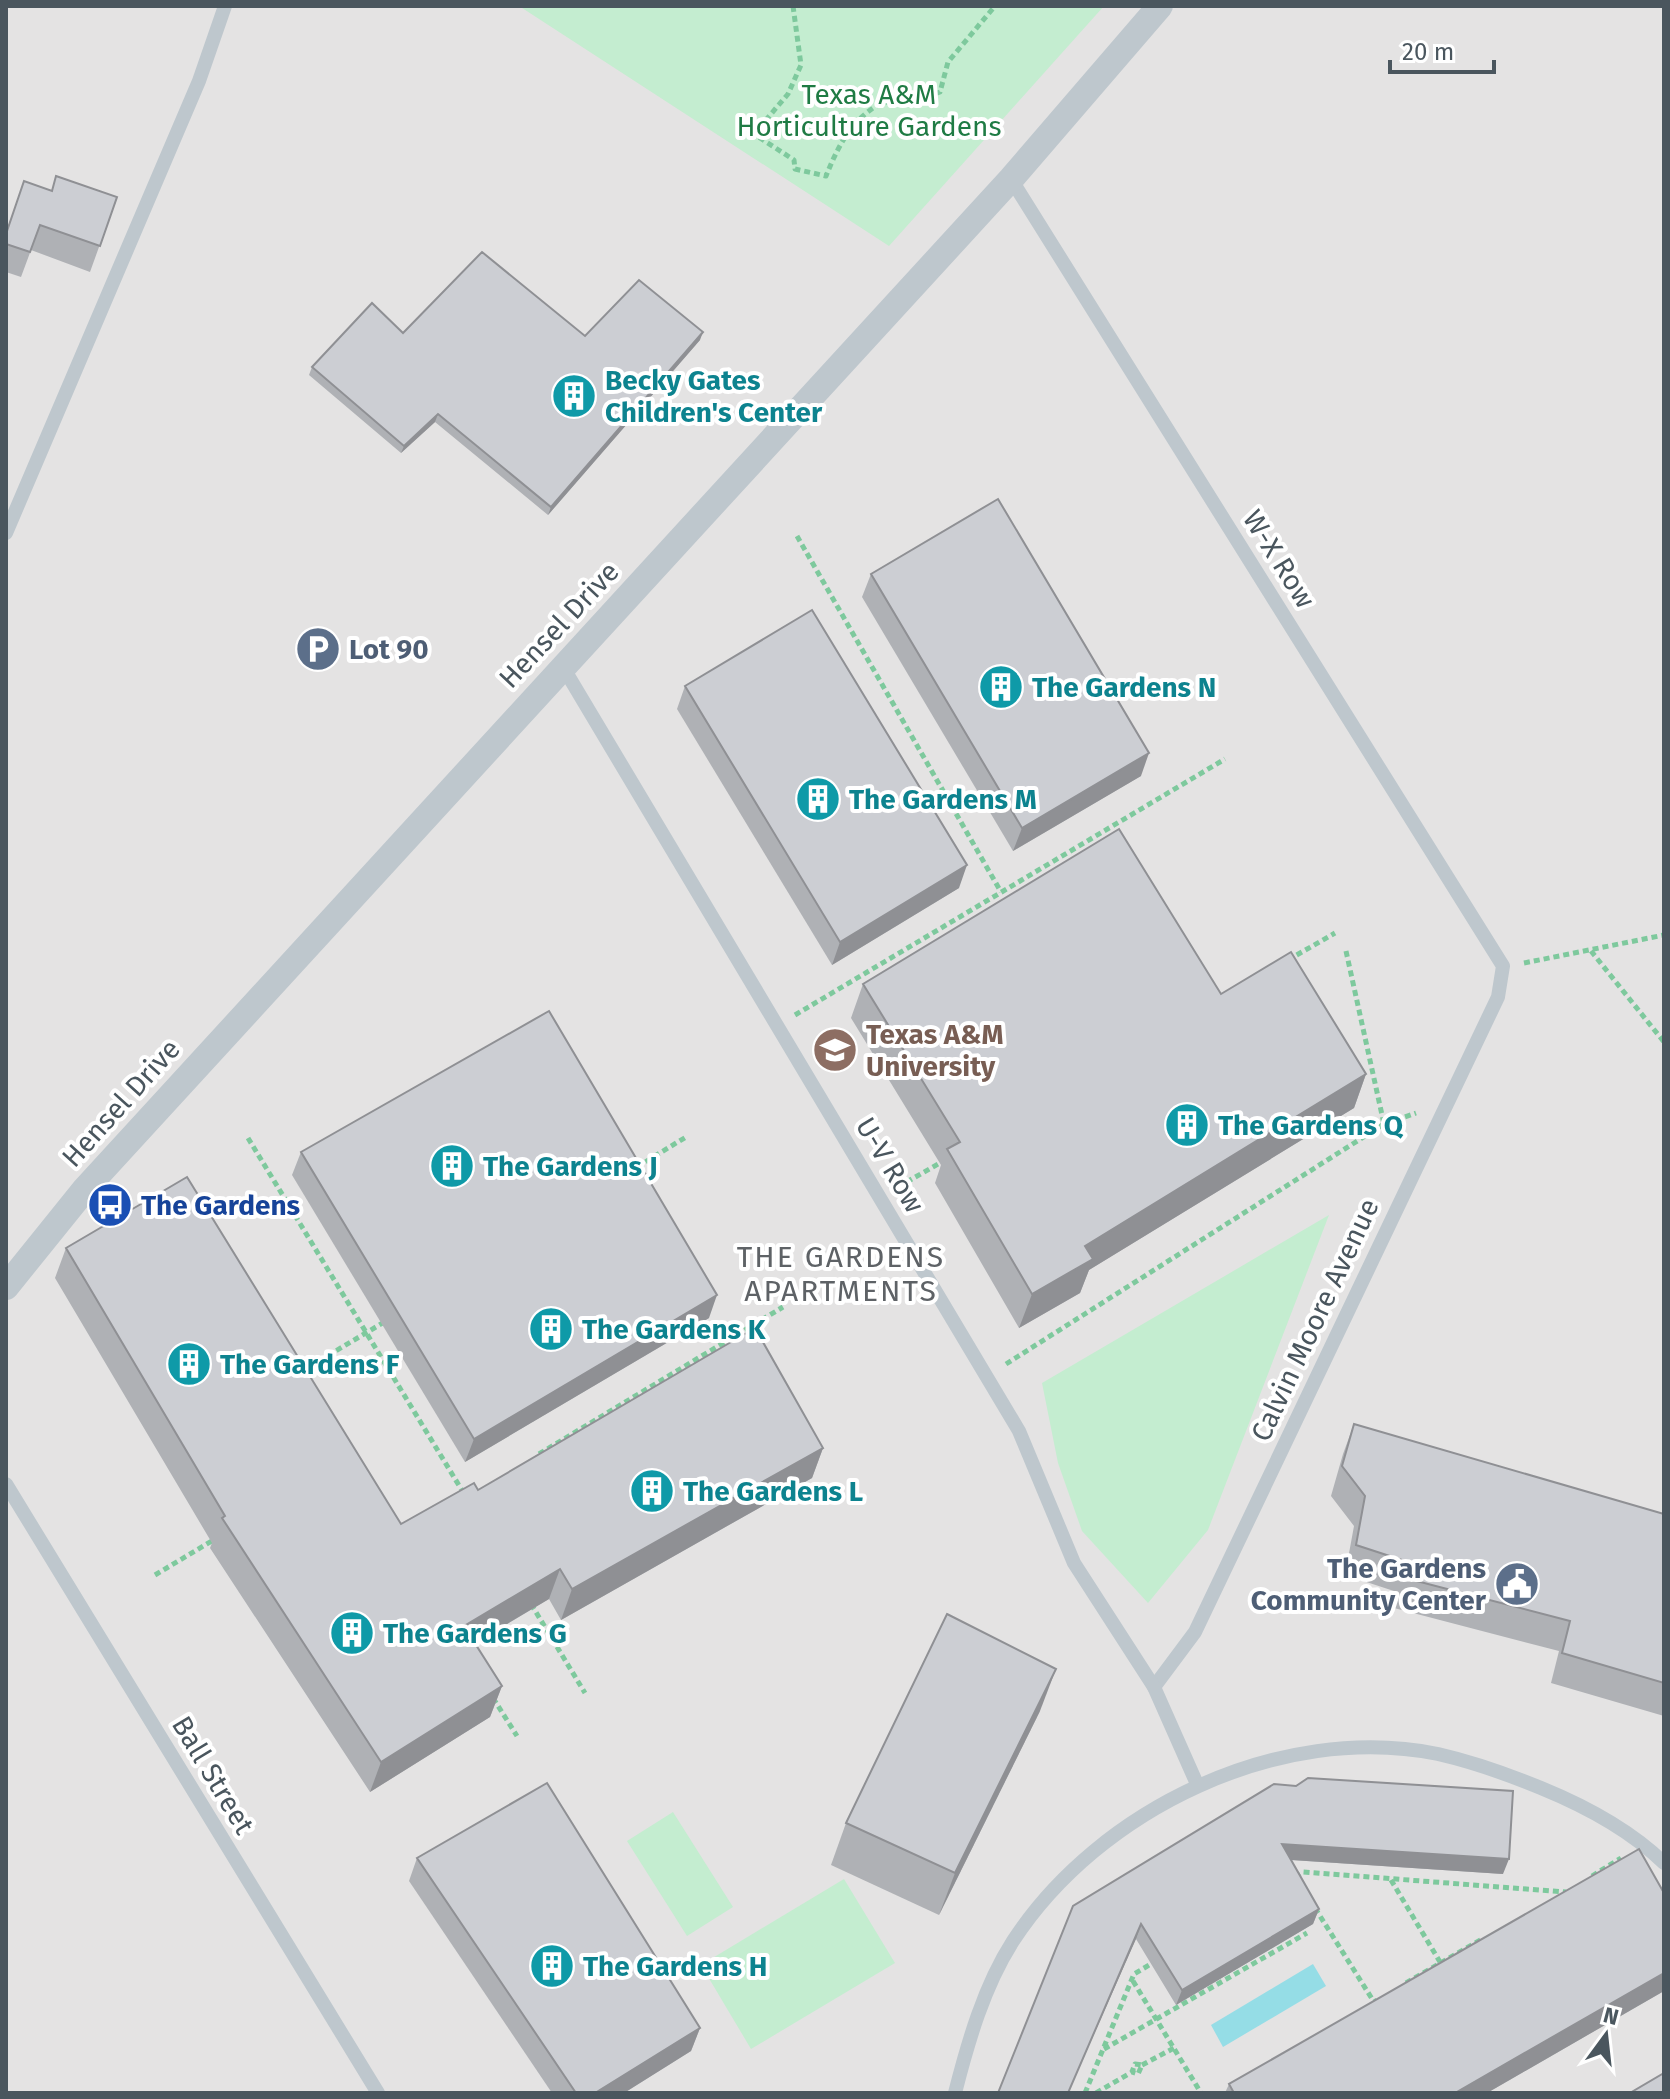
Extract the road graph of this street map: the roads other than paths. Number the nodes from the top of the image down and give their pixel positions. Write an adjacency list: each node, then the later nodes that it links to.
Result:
1 (225, 6): 4 (lane)
2 (1153, 9): 3 (street, Hensel Drive)
3 (1011, 179): 5 (street, Hensel Drive); 6 (lane, W-X Row)
4 (6, 533)
5 (563, 667): 7 (street, Hensel Drive); 9 (lane, U-V Row)
6 (1503, 966): 9 (lane, Calvin Moore Avenue)
7 (6, 1287)
8 (6, 1484): 12 (lane, Ball Street)
9 (1154, 1687): 10 (lane, U-V Row)
10 (1197, 1784): 11 (lane); 13 (lane)
11 (1664, 1863)
12 (378, 2093)
13 (955, 2093)

